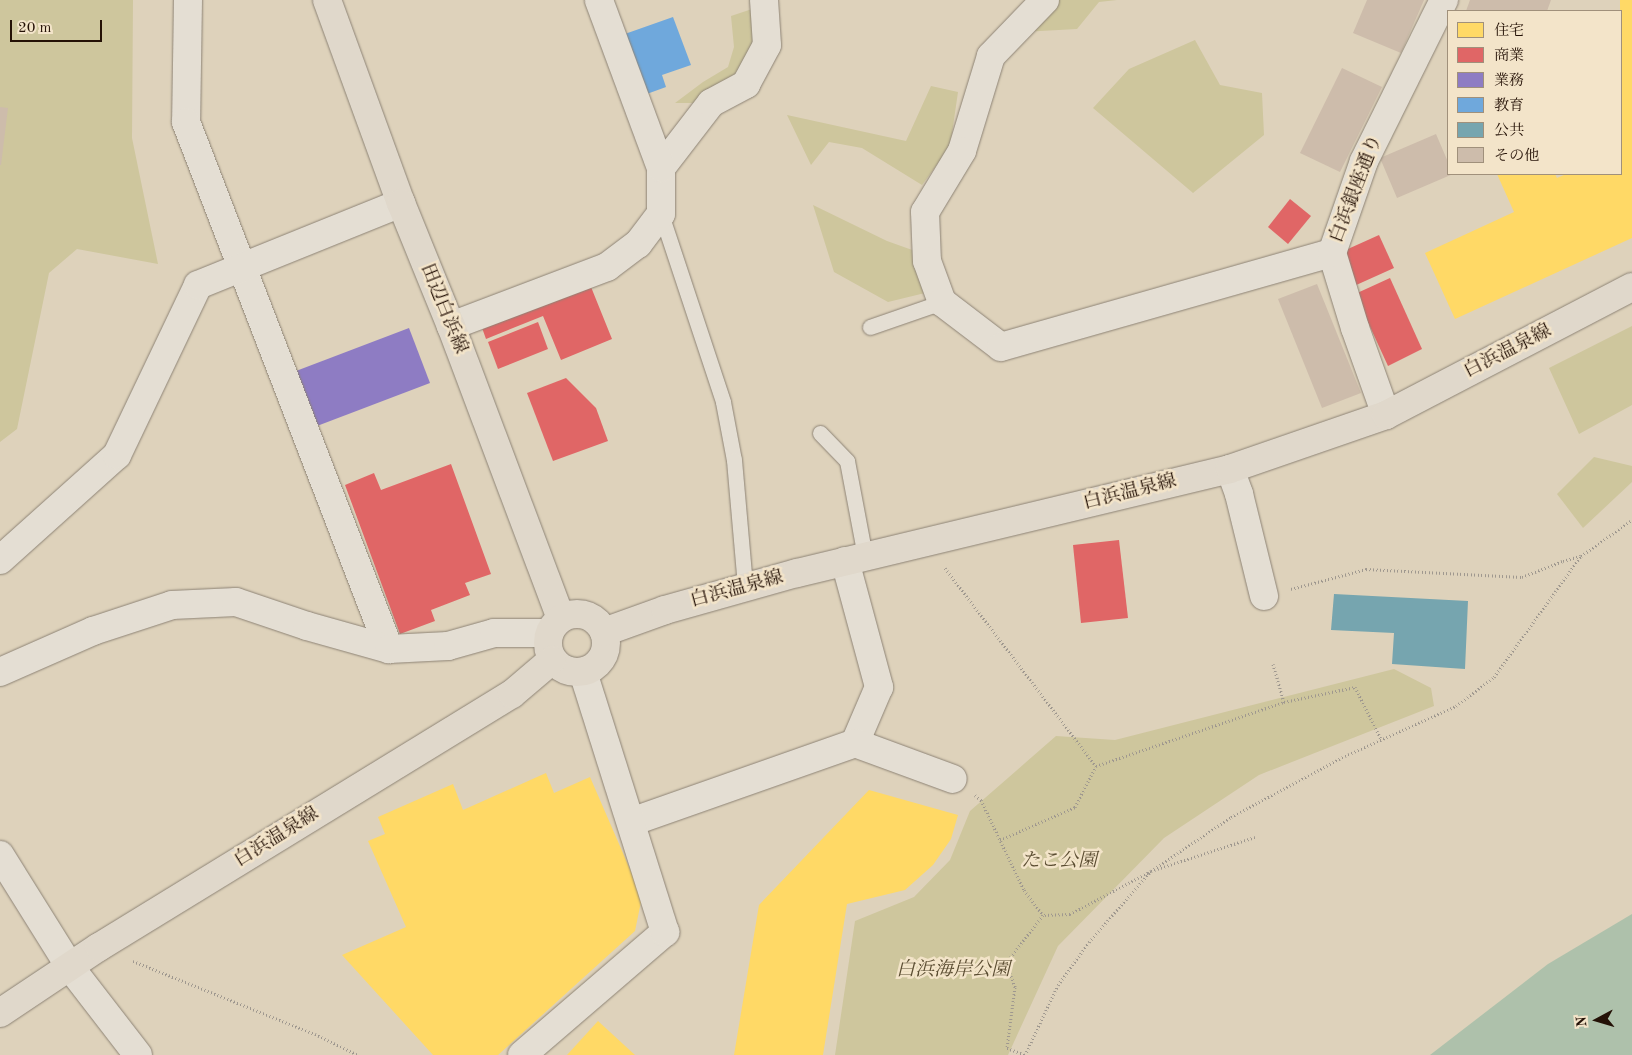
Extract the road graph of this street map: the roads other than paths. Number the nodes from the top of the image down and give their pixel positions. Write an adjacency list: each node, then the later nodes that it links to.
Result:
1 (188, 0): 11 (street)
2 (328, 0): 8 (main road, 田辺白浜線)
3 (599, 0): 7 (street)
4 (764, 0): 7 (street)
5 (1045, 0): 13 (street)
6 (1444, 0): 10 (street, 白浜銀座通り)
7 (661, 168): 9 (street)
8 (401, 202): 11 (street); 14 (main road, 田辺白浜線)
9 (661, 214): 14 (street); 21 (lane)
10 (1332, 253): 13 (street); 16 (street, 白浜銀座通り)
11 (243, 267): 20 (street); 25 (street)
12 (1632, 287): 16 (main road, 白浜温泉線)
13 (942, 302): 15 (lane)
14 (450, 326): 23 (main road, 田辺白浜線)
15 (870, 327)
16 (1386, 415): 18 (main road, 白浜温泉線)
17 (820, 433): 19 (lane)
18 (1230, 469): 19 (main road, 白浜温泉線); 22 (street)
19 (855, 559): 21 (main road, 白浜温泉線); 29 (street)
20 (0, 560)
21 (745, 587): 24 (main road, 白浜温泉線)
22 (1264, 596)
23 (555, 625): 24 (main road); 25 (street); 26 (main road)
24 (604, 632): 28 (main road)
25 (389, 649): 27 (street)
26 (552, 660): 28 (main road); 33 (main road, 白浜温泉線)
27 (0, 672)
28 (583, 672): 31 (street)
29 (856, 743): 30 (street); 31 (street)
30 (953, 779)
31 (631, 822): 36 (street)
32 (0, 855): 33 (street)
33 (70, 967): 34 (main road, 白浜温泉線); 35 (street)
34 (0, 1014)
35 (138, 1055)
36 (522, 1055)

